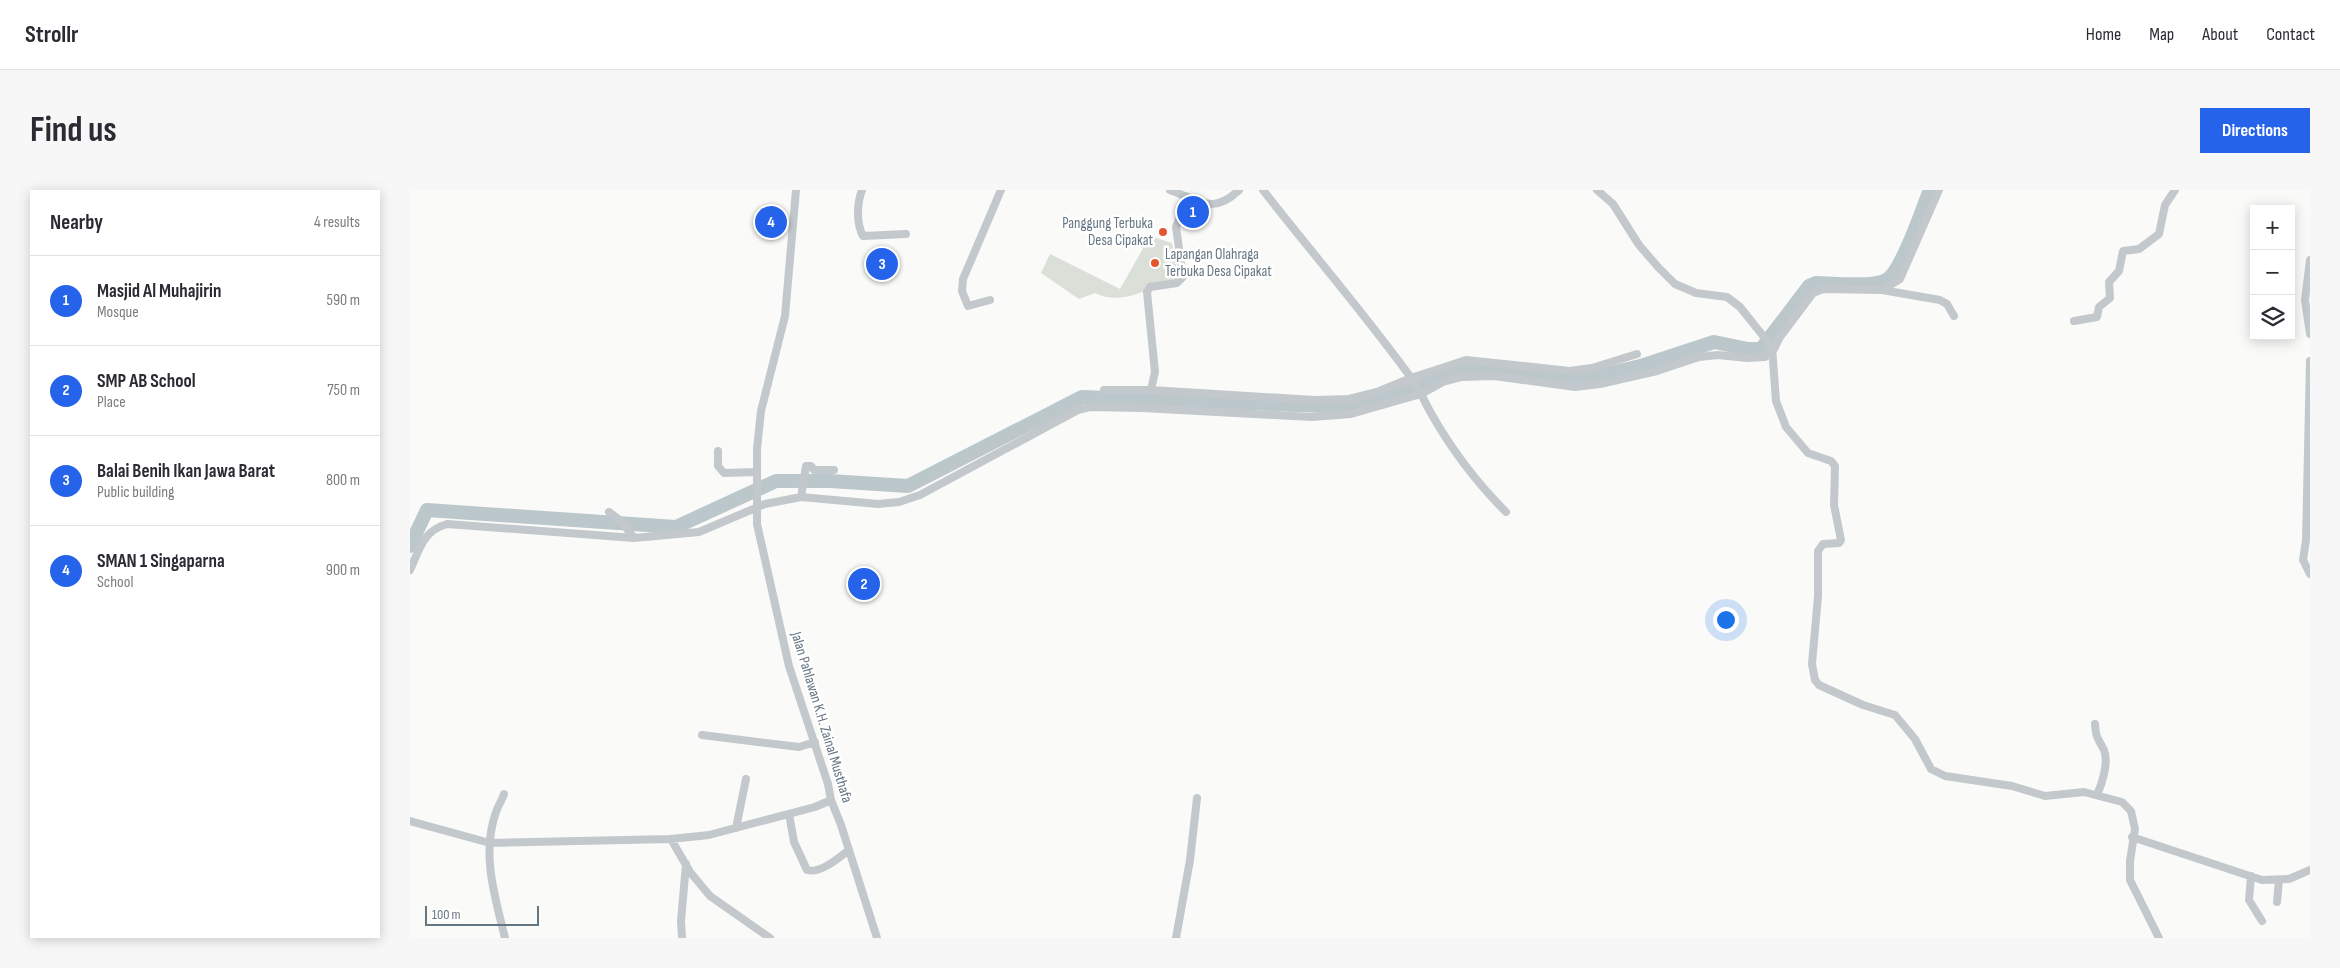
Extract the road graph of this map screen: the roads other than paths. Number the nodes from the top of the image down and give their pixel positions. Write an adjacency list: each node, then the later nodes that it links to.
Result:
1 (796, 190): 29 (street, Jalan Pahlawan K.H. Zainal Musthafa)
2 (862, 190): 11 (street)
3 (1001, 190): 14 (street)
4 (1170, 190): 10 (street)
5 (1240, 190): 10 (street)
6 (1263, 190): 21 (street)
7 (1598, 190): 18 (street)
8 (1939, 190): 13 (street)
9 (2174, 190): 16 (street)
10 (1188, 197): 23 (street)
11 (906, 234)
12 (2310, 260): 17 (street)
13 (1882, 290): 15 (street); 18 (street)
14 (990, 300)
15 (1954, 316)
16 (2074, 321)
17 (2310, 334)
18 (1772, 348): 25 (street); 42 (street)
19 (1637, 354): 21 (street)
20 (2310, 361): 36 (street)
21 (1412, 379): 23 (street); 25 (street)
22 (1104, 390): 24 (street)
23 (1151, 390): 24 (street)
24 (1142, 391): 26 (street)
25 (1420, 392): 26 (street); 33 (street)
26 (1142, 406): 30 (street)
27 (718, 450): 29 (street)
28 (834, 470): 30 (street)
29 (757, 475): 31 (street, Jalan Pahlawan K.H. Zainal Musthafa)
30 (801, 497): 31 (street)
31 (757, 504): 34 (street); 39 (street, Jalan Pahlawan K.H. Zainal Musthafa)
32 (609, 512): 34 (street)
33 (1506, 512)
34 (631, 535): 35 (street)
35 (410, 570)
36 (2310, 574)
37 (2095, 724): 42 (street)
38 (702, 735): 39 (street)
39 (815, 742): 44 (street, Jalan Pahlawan K.H. Zainal Musthafa)
40 (746, 779): 47 (street)
41 (504, 794): 50 (street)
42 (2097, 795): 48 (street)
43 (1197, 798): 62 (street)
44 (830, 800): 45 (street); 51 (street, Jalan Pahlawan K.H. Zainal Musthafa)
45 (789, 814): 47 (street); 51 (street)
46 (410, 821): 50 (street)
47 (736, 828): 49 (street)
48 (2132, 838): 54 (street); 63 (street)
49 (671, 839): 50 (street); 52 (street)
50 (490, 843): 58 (street)
51 (849, 850): 61 (street, Jalan Pahlawan K.H. Zainal Musthafa)
52 (686, 864): 59 (street); 60 (street)
53 (2310, 870): 55 (street)
54 (2251, 876): 55 (street); 57 (street)
55 (2279, 880): 56 (street)
56 (2277, 902)
57 (2262, 921)
58 (505, 938)
59 (682, 938)
60 (770, 938)
61 (877, 938)
62 (1176, 938)
63 (2160, 938)

